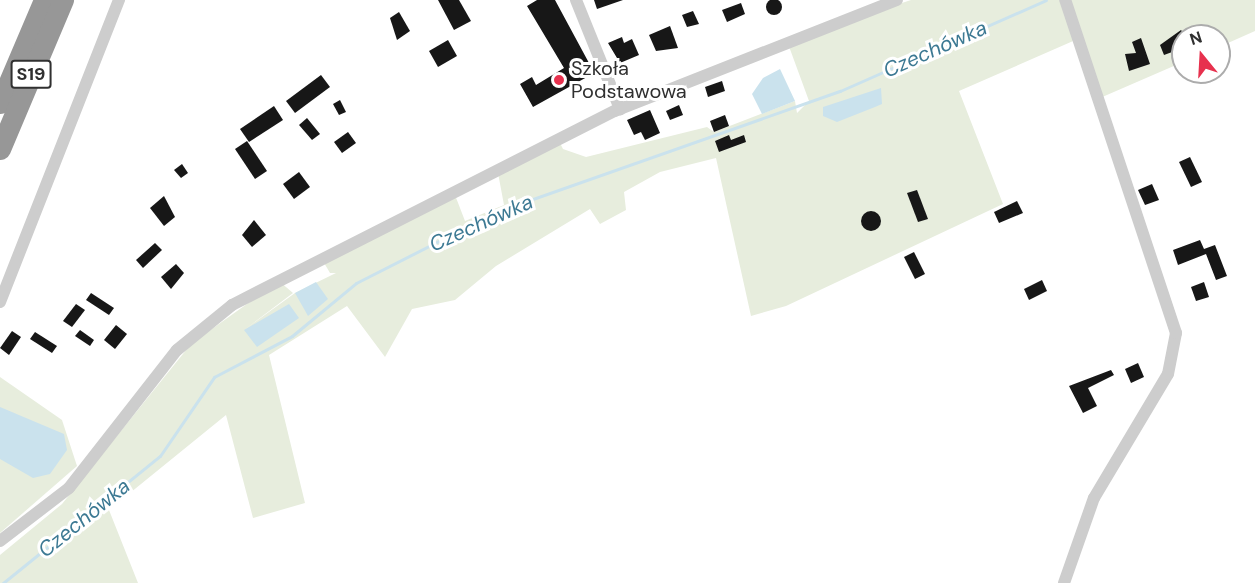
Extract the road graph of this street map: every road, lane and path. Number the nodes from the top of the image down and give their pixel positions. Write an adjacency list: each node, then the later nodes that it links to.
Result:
1 (44, 0): 7 (highway, S19)
2 (63, 0): 9 (highway, S19)
3 (119, 0): 10 (street)
4 (576, 0): 8 (street)
5 (897, 0): 8 (street)
6 (1066, 3): 12 (street)
7 (0, 103)
8 (620, 109): 11 (street)
9 (0, 149)
10 (0, 302)
11 (0, 541)
12 (1064, 583)

